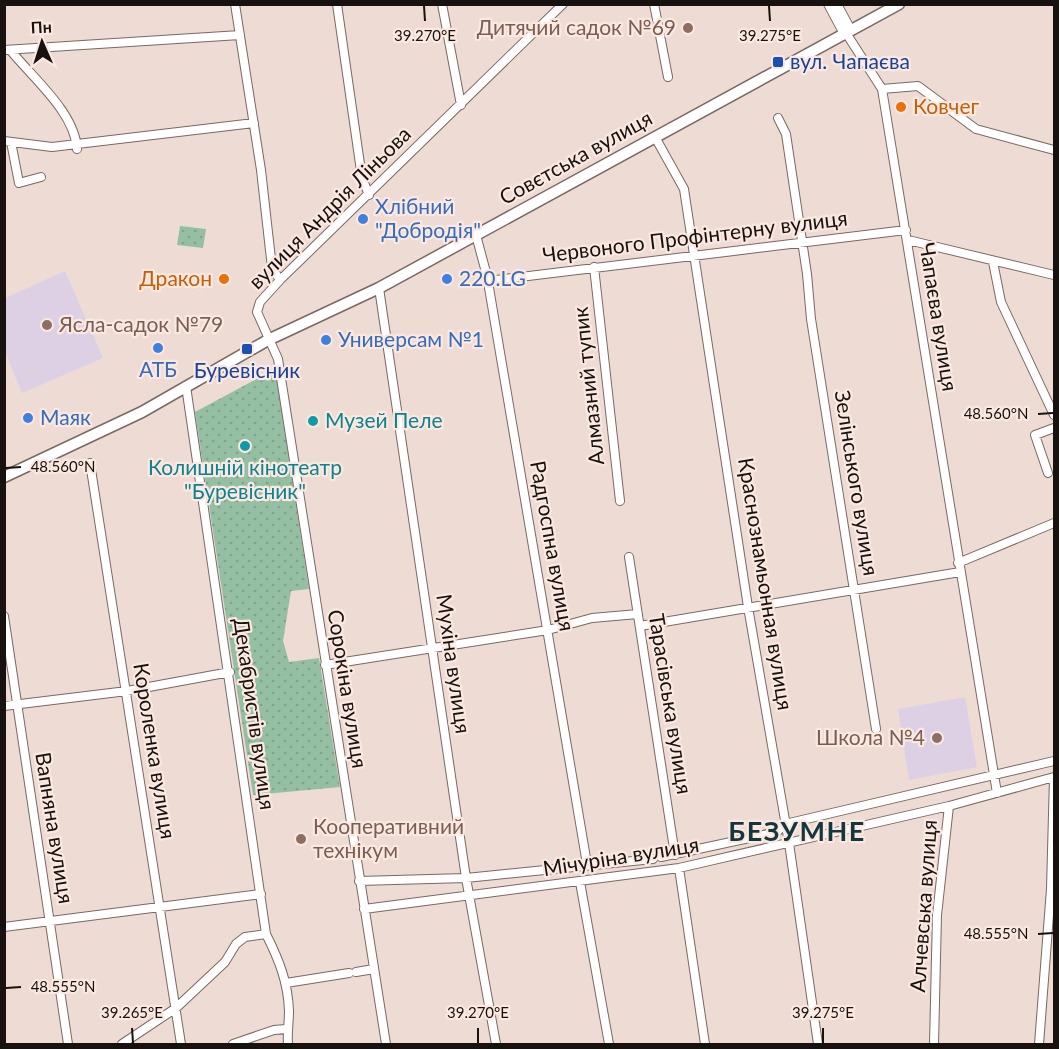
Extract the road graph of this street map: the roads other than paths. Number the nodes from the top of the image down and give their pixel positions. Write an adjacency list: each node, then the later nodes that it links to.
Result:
1 (235, 4): 10 (street)
2 (337, 4): 22 (street)
3 (442, 4): 14 (street)
4 (563, 4): 14 (street, вулиця Андрія Ліньова)
5 (654, 4): 12 (street)
6 (828, 4): 9 (street, Чапаєва вулиця)
7 (837, 4): 9 (street, Чапаєва вулиця)
8 (899, 4): 9 (main road, Совєтська вулиця)
9 (847, 32): 13 (street, Чапаєва вулиця); 17 (main road, Совєтська вулиця)
10 (240, 35): 11 (street); 16 (street)
11 (8, 51): 19 (street)
12 (668, 78)
13 (882, 89): 20 (street); 23 (street, Чапаєва вулиця)
14 (461, 105): 22 (street, вулиця Андрія Ліньова)
15 (778, 118): 26 (street, Зелінського вулиця)
16 (254, 123): 19 (street); 31 (street)
17 (655, 137): 24 (main road, Совєтська вулиця); 27 (street, Краснознамьонная вулиця)
18 (8, 141): 19 (street); 21 (street)
19 (77, 147)
20 (1054, 150)
21 (41, 177)
22 (369, 195): 31 (street, вулиця Андрія Ліньова)
23 (906, 230): 25 (street, Чапаєва вулиця); 26 (street, Червоного Профінтерну вулиця)
24 (476, 235): 32 (street, Радгоспна вулиця); 33 (main road, Совєтська вулиця)
25 (908, 240): 28 (street); 44 (street, Чапаєва вулиця)
26 (801, 243): 27 (street, Червоного Профінтерну вулиця); 45 (street, Зелінського вулиця)
27 (695, 255): 29 (street, Червоного Профінтерну вулиця); 46 (street, Краснознамьонная вулиця)
28 (993, 261): 30 (street); 36 (street)
29 (594, 267): 32 (street, Червоного Профінтерну вулиця); 41 (street, Алмазний тупик)
30 (1054, 275)
31 (280, 280): 34 (street, вулиця Андрія Ліньова)
32 (488, 280): 50 (street, Радгоспна вулиця)
33 (379, 288): 34 (main road, Совєтська вулиця); 51 (street, Мухіна вулиця)
34 (268, 340): 35 (main road); 52 (street, Сорокіна вулиця)
35 (186, 386): 40 (main road); 53 (street, Декабристів вулиця)
36 (1054, 415)
37 (1054, 428): 39 (street)
38 (90, 463): 54 (street, Короленка вулиця)
39 (1048, 472)
40 (4, 477)
41 (620, 501)
42 (1054, 523): 44 (street)
43 (629, 557): 47 (street, Тарасівська вулиця)
44 (959, 568): 45 (street); 59 (street, Чапаєва вулиця)
45 (855, 588): 46 (street); 57 (street, Зелінського вулиця)
46 (748, 607): 49 (street); 63 (street, Краснознамьонная вулиця)
47 (638, 614): 49 (street, Тарасівська вулиця); 50 (street)
48 (4, 616): 55 (street, Вапняна вулиця)
49 (640, 627): 65 (street, Тарасівська вулиця)
50 (548, 630): 51 (street); 66 (street, Радгоспна вулиця)
51 (432, 648): 52 (street); 68 (street, Мухіна вулиця)
52 (325, 665): 69 (street, Сорокіна вулиця)
53 (230, 672): 54 (street); 71 (street, Декабристів вулиця)
54 (127, 691): 55 (street); 73 (street, Короленка вулиця)
55 (17, 704): 56 (street); 75 (street, Вапняна вулиця)
56 (4, 706)
57 (876, 729)
58 (1054, 761): 59 (street, Мічуріна вулиця)
59 (993, 776): 61 (street, Чапаєва вулиця); 63 (street, Мічуріна вулиця)
60 (1054, 777): 61 (street, Мічуріна вулиця); 93 (street)
61 (997, 793): 62 (street, Мічуріна вулиця)
62 (949, 806): 64 (street, Мічуріна вулиця); 92 (street, Алчевська вулиця)
63 (785, 824): 64 (street, Краснознамьонная вулиця); 65 (street, Мічуріна вулиця)
64 (789, 843): 67 (street, Мічуріна вулиця); 91 (street, Краснознамьонная вулиця)
65 (675, 855): 66 (street, Мічуріна вулиця)
66 (587, 864): 68 (street, Мічуріна вулиця)
67 (679, 868): 70 (street, Мічуріна вулиця); 90 (street)
68 (466, 878): 69 (street, Мічуріна вулиця); 72 (street, Мухіна вулиця)
69 (359, 881): 74 (street, Сорокіна вулиця)
70 (580, 882): 72 (street, Мічуріна вулиця); 89 (street)
71 (261, 894): 73 (street); 77 (street, Декабристів вулиця)
72 (471, 897): 74 (street, Мічуріна вулиця); 88 (street, Мухіна вулиця)
73 (160, 909): 75 (street); 80 (street, Короленка вулиця)
74 (364, 909): 78 (street, Сорокіна вулиця)
75 (50, 922): 76 (street); 82 (street, Вапняна вулиця)
76 (4, 927)
77 (266, 934): 79 (street, Декабристів вулиця); 80 (street)
78 (374, 969): 79 (street); 87 (street, Сорокіна вулиця)
79 (286, 983): 81 (street, Декабристів вулиця)
80 (176, 1008): 83 (street); 84 (street, Короленка вулиця)
81 (286, 1029): 85 (street); 86 (street, Декабристів вулиця)
82 (68, 1044)
83 (122, 1044)
84 (181, 1044)
85 (233, 1044)
86 (288, 1044)
87 (387, 1044)
88 (496, 1044)
89 (609, 1044)
90 (705, 1044)
91 (818, 1044)
92 (934, 1044)
93 (1039, 1044)

